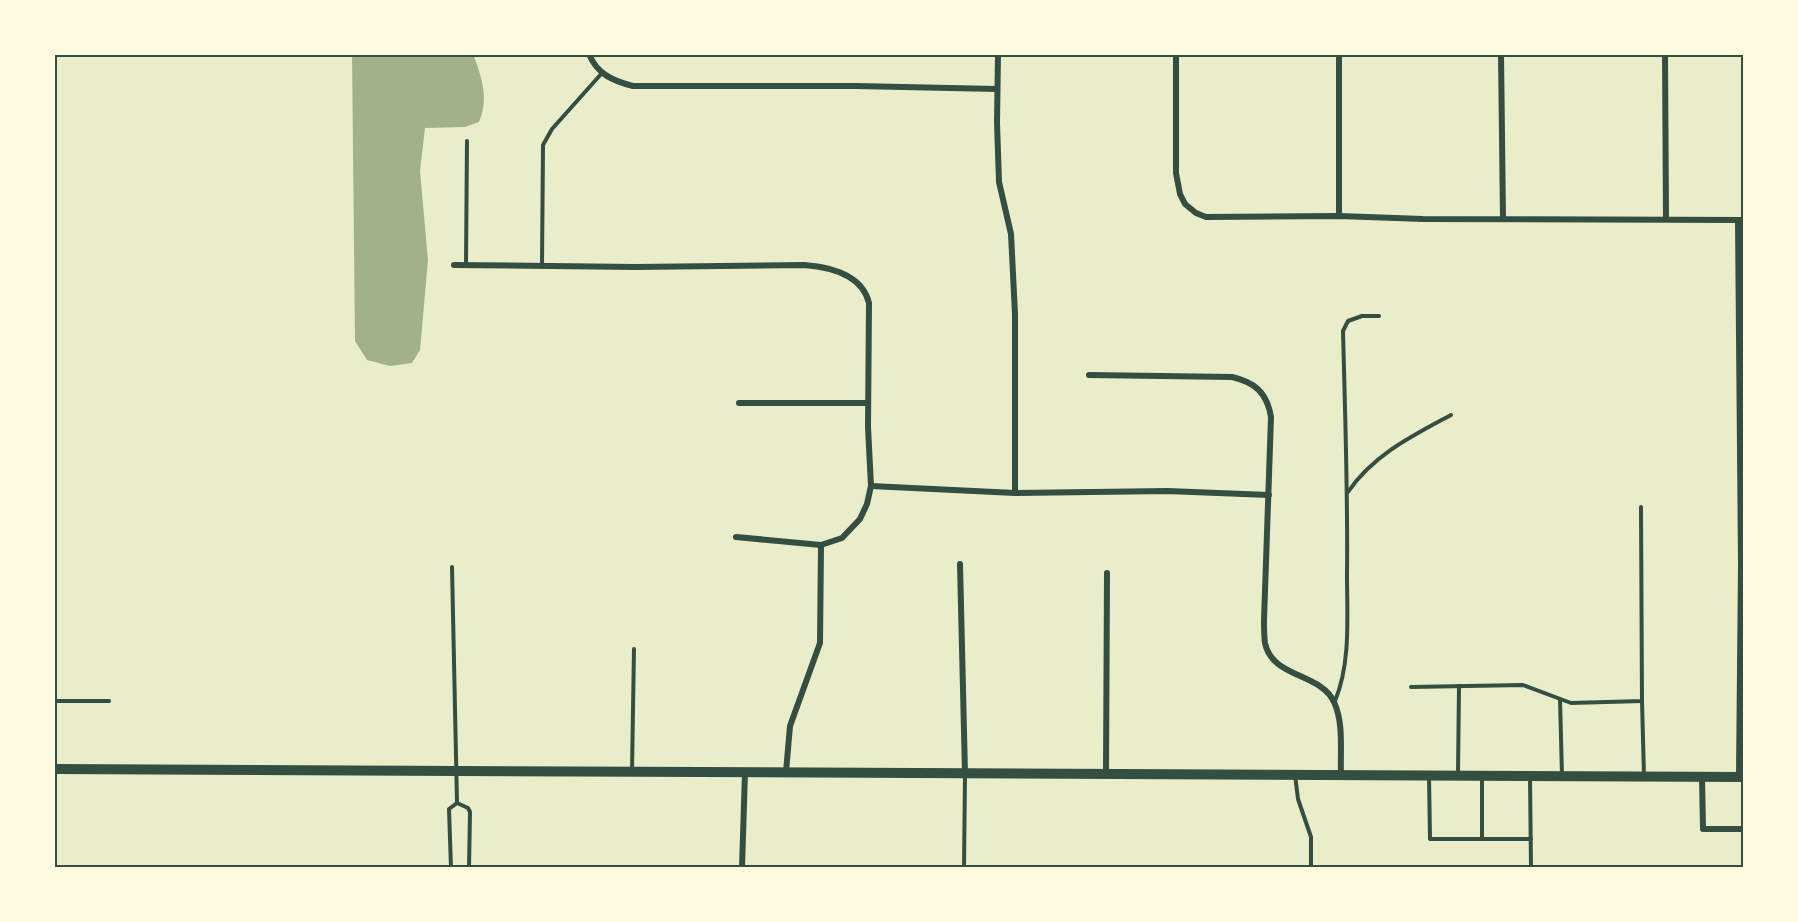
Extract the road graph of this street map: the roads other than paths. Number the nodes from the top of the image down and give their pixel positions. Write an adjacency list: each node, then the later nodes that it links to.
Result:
1 (590, 54): 7 (street)
2 (998, 54): 8 (street)
3 (1176, 54): 10 (street)
4 (1339, 54): 10 (street)
5 (1501, 54): 11 (street)
6 (1665, 54): 12 (street)
7 (602, 73): 8 (street); 16 (lane)
8 (997, 89): 23 (street)
9 (467, 141): 15 (lane)
10 (1339, 216): 11 (street)
11 (1503, 219): 12 (street)
12 (1666, 219): 13 (street)
13 (1741, 220): 56 (street)
14 (454, 265): 15 (street)
15 (466, 265): 16 (street)
16 (542, 265): 20 (street)
17 (1379, 316): 24 (lane)
18 (1089, 375): 25 (street)
19 (739, 403): 20 (street)
20 (868, 403): 22 (street)
21 (1451, 416): 24 (lane)
22 (871, 486): 23 (street); 28 (street)
23 (1015, 493): 25 (street)
24 (1348, 493): 39 (lane)
25 (1269, 495): 39 (street)
26 (1641, 507): 38 (lane)
27 (736, 537): 28 (street)
28 (821, 545): 44 (street)
29 (960, 564): 45 (street)
30 (452, 567): 41 (lane)
31 (1107, 573): 46 (street)
32 (633, 649): 42 (lane)
33 (1459, 686): 34 (lane); 35 (lane); 50 (lane)
34 (1411, 687)
35 (1560, 699): 38 (lane); 53 (lane)
36 (54, 700): 37 (lane)
37 (109, 701)
38 (1642, 701): 54 (lane)
39 (1335, 702): 48 (street)
40 (54, 769): 41 (main road)
41 (457, 771): 42 (main road); 57 (lane)
42 (632, 772): 43 (main road)
43 (745, 772): 44 (main road); 63 (street)
44 (786, 772): 45 (main road)
45 (965, 773): 46 (main road); 64 (lane)
46 (1106, 774): 47 (main road)
47 (1295, 775): 48 (main road); 65 (lane)
48 (1341, 775): 49 (main road)
49 (1429, 776): 50 (main road); 60 (lane)
50 (1458, 776): 51 (main road)
51 (1482, 776): 52 (main road); 60 (lane)
52 (1530, 776): 53 (main road); 59 (lane)
53 (1562, 776): 54 (main road)
54 (1644, 777): 55 (main road)
55 (1702, 777): 56 (main road); 58 (street)
56 (1742, 777)
57 (457, 803): 61 (lane); 62 (lane)
58 (1744, 829)
59 (1531, 838): 60 (lane); 66 (lane)
60 (1482, 839)
61 (451, 868)
62 (469, 868)
63 (742, 868)
64 (964, 868)
65 (1311, 868)
66 (1531, 868)

